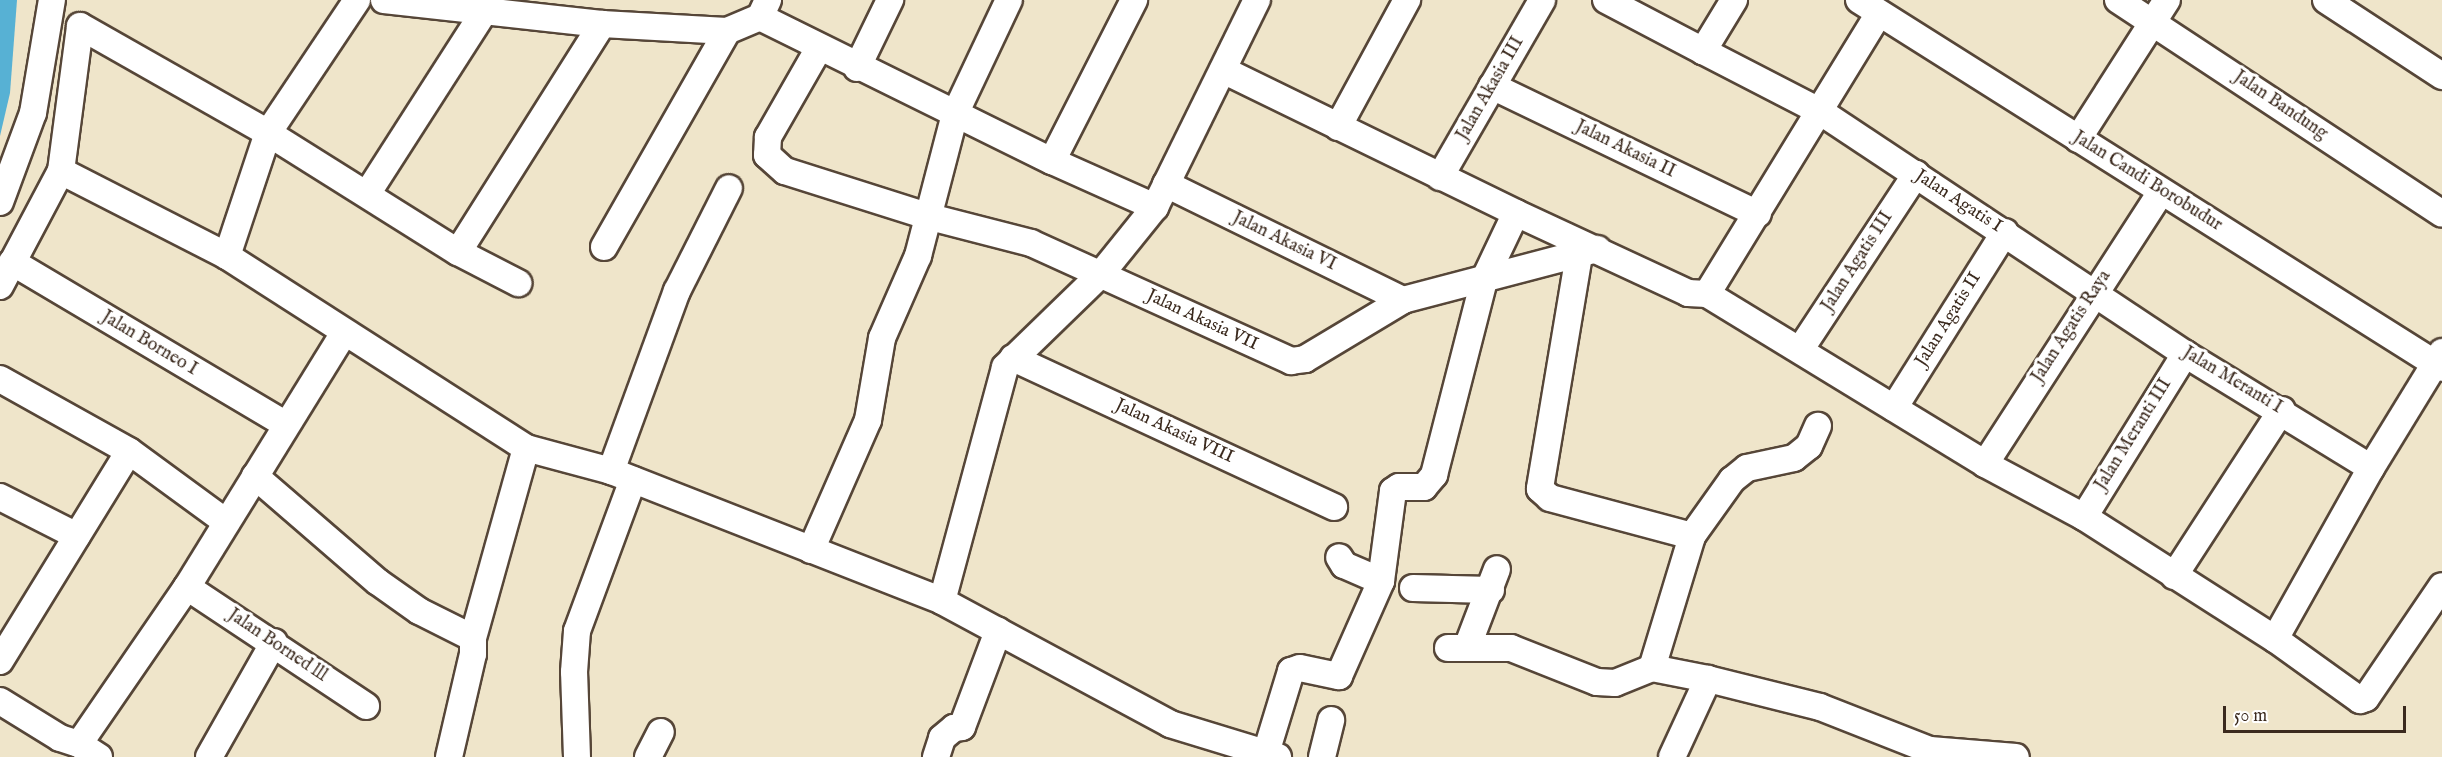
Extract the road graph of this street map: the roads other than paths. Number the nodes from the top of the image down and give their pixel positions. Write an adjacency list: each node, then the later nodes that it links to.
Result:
1 (52, 0): 32 (street)
2 (357, 0): 30 (street)
3 (384, 0): 17 (street)
4 (890, 0): 23 (street)
5 (1010, 0): 28 (street)
6 (1134, 0): 33 (street)
7 (1257, 0): 24 (street)
8 (1407, 0): 29 (street)
9 (1542, 0): 26 (street, Jalan Akasia III)
10 (1606, 0): 22 (street, Jalan Agatis I)
11 (1734, 0): 22 (street)
12 (2118, 0): 18 (street, Jalan Bandung)
13 (2167, 0): 18 (street)
14 (2326, 0): 25 (street)
15 (1869, 7): 27 (street); 31 (street, Jalan Candi Borobudur)
16 (764, 8): 20 (street); 21 (street)
17 (483, 13): 19 (street); 40 (street)
18 (2152, 21): 31 (street); 45 (street, Jalan Bandung)
19 (602, 24): 20 (street); 49 (street)
20 (727, 31): 48 (street)
21 (819, 48): 23 (street); 46 (street, Jalan Akasia VII)
22 (1703, 51): 27 (street, Jalan Agatis I)
23 (857, 68): 28 (street)
24 (1223, 70): 29 (street); 37 (street)
25 (2442, 76)
26 (1491, 86): 36 (street, Jalan Akasia III); 44 (street, Jalan Akasia II)
27 (1821, 112): 35 (street, Jalan Agatis I); 44 (street)
28 (955, 114): 33 (street); 46 (street)
29 (1338, 127): 36 (street)
30 (267, 133): 34 (street); 40 (street); 51 (street)
31 (2078, 139): 39 (street, Jalan Candi Borobudur)
32 (10, 153): 41 (street)
33 (1052, 161): 42 (street)
34 (61, 171): 51 (street); 52 (street)
35 (1916, 174): 47 (street, Jalan Agatis I); 61 (street, Jalan Agatis III)
36 (1440, 177): 43 (street)
37 (1166, 184): 42 (street); 59 (street, Jalan Akasia VI)
38 (729, 188): 75 (street)
39 (2161, 192): 57 (street, Jalan Agatis Raya); 64 (street, Jalan Candi Borobudur)
40 (367, 194): 49 (street)
41 (0, 202)
42 (1155, 207): 53 (street)
43 (1516, 213): 50 (street); 54 (street)
44 (1758, 214): 58 (street)
45 (2442, 214)
46 (930, 217): 53 (street, Jalan Akasia VII); 82 (street)
47 (2005, 232): 57 (street, Jalan Agatis I); 66 (street, Jalan Agatis II)
48 (604, 247)
49 (458, 252): 55 (street)
50 (1588, 252): 54 (street); 58 (street); 81 (street)
51 (227, 256): 60 (street)
52 (12, 262): 56 (street); 68 (street, Jalan Borneo I)
53 (1101, 274): 59 (street, Jalan Akasia VII); 63 (street)
54 (1484, 280): 59 (street); 85 (street)
55 (518, 283)
56 (0, 286)
57 (2094, 291): 62 (street, Jalan Meranti I); 72 (street, Jalan Agatis Raya)
58 (1707, 294): 61 (street)
59 (1403, 300)
60 (344, 333): 68 (street); 70 (street)
61 (1800, 350): 66 (street)
62 (2185, 354): 67 (street, Jalan Meranti I); 78 (street, Jalan Meranti III)
63 (1013, 358): 77 (street, Jalan Akasia VIII); 89 (street)
64 (2440, 361): 73 (street)
65 (0, 379): 71 (street)
66 (1894, 408): 72 (street)
67 (2282, 410): 73 (street, Jalan Meranti I); 84 (street)
68 (286, 425): 74 (street)
69 (1818, 426): 81 (street)
70 (526, 448): 75 (street); 92 (street)
71 (129, 452): 79 (street); 80 (street)
72 (1985, 464): 78 (street)
73 (2371, 468): 93 (street)
74 (255, 476): 79 (street); 92 (street)
75 (622, 476): 82 (street); 108 (street)
76 (0, 496): 80 (street)
77 (1334, 507)
78 (2084, 516): 84 (street)
79 (226, 522): 87 (street)
80 (77, 536): 90 (street)
81 (1692, 536): 96 (street)
82 (811, 550): 89 (street)
83 (1339, 556): 85 (street)
84 (2174, 576): 93 (street)
85 (1381, 581): 105 (street)
86 (2442, 586): 93 (street)
87 (187, 587): 94 (street, Jalan Borned lll); 103 (street)
88 (1413, 588): 96 (street)
89 (942, 601): 91 (street)
90 (10, 623): 95 (street)
91 (998, 631): 102 (street); 110 (street)
92 (472, 638): 107 (street)
93 (2275, 639)
94 (274, 642): 99 (street, Jalan Borned lll); 106 (street)
95 (0, 661)
96 (1652, 668): 97 (street)
97 (1708, 679): 104 (street); 112 (street)
98 (0, 701): 103 (street)
99 (366, 706)
100 (1330, 720): 111 (street)
101 (661, 732): 109 (street)
102 (1224, 749): 105 (street)
103 (89, 751)
104 (1929, 754): 113 (street)
105 (1272, 755)
106 (209, 757)
107 (449, 757)
108 (577, 757)
109 (648, 757)
110 (936, 757)
111 (1322, 757)
112 (1672, 757)
113 (2016, 757)

